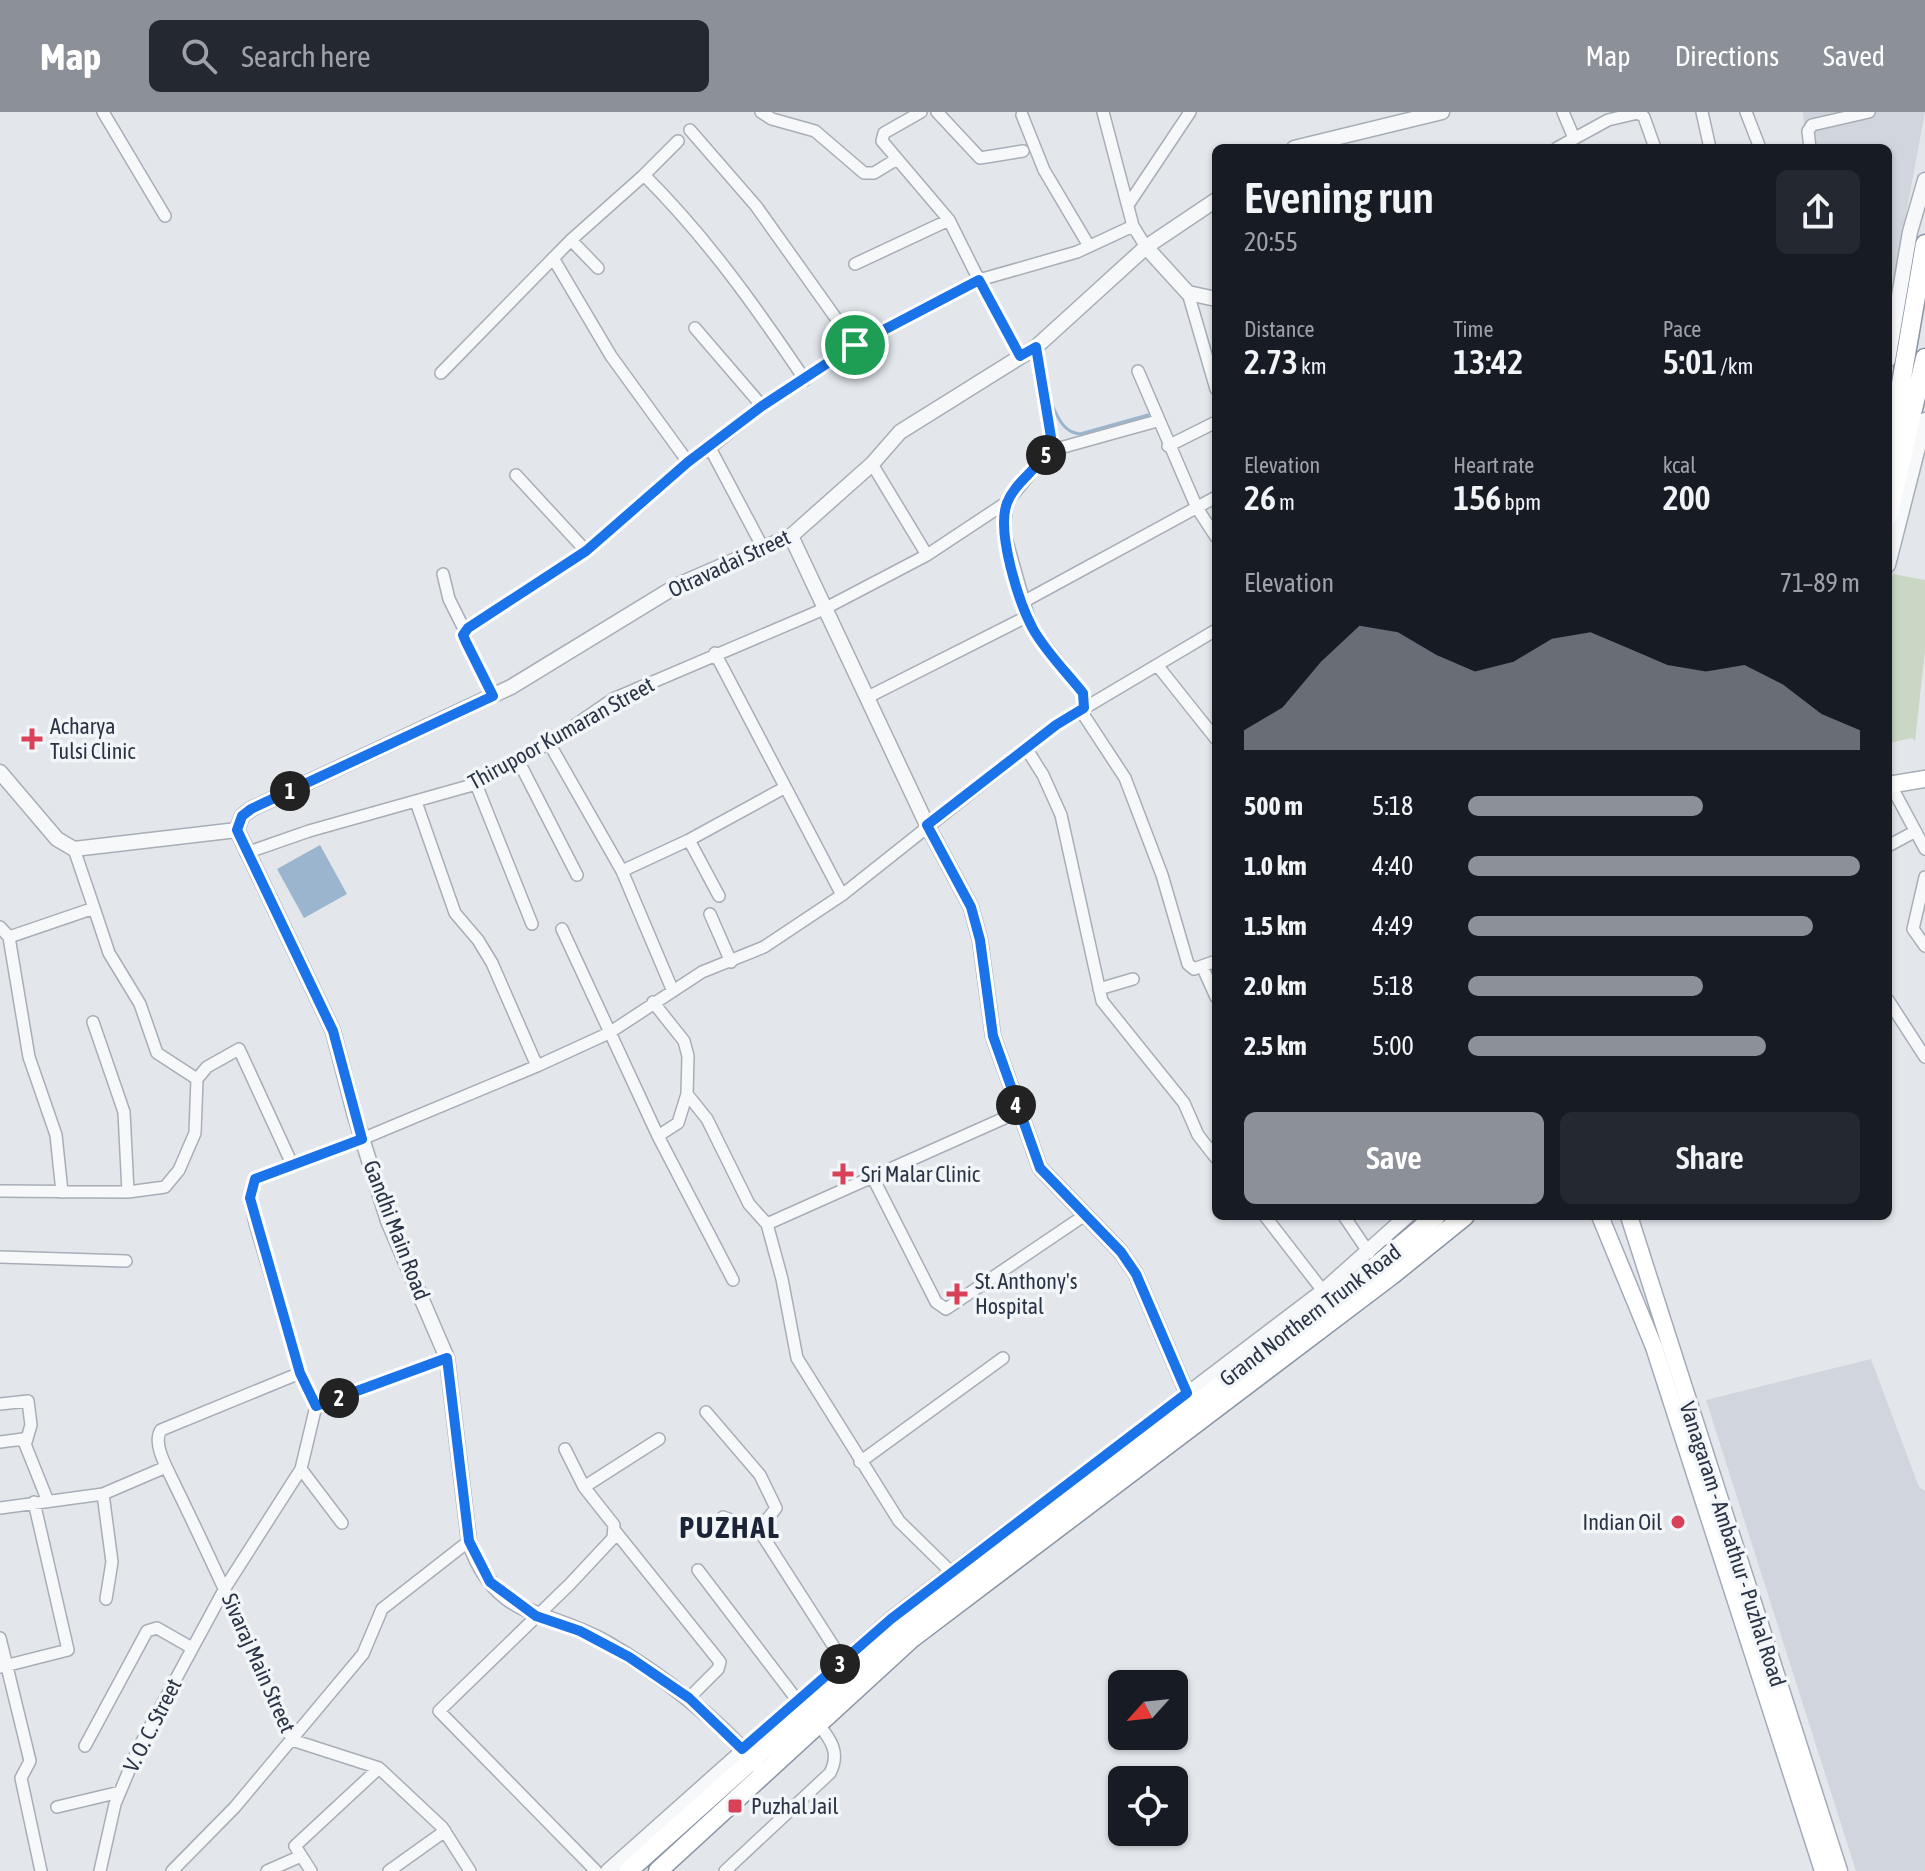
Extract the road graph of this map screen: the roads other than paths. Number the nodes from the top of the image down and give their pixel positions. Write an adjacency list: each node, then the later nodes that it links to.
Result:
1 (103, 112): 28 (street)
2 (761, 112): 23 (street)
3 (921, 112): 23 (street)
4 (937, 112): 22 (street)
5 (1103, 112): 27 (street)
6 (1190, 112): 27 (street)
7 (1442, 112): 16 (street)
8 (1563, 112): 14 (street)
9 (1702, 112): 19 (street)
10 (1746, 112): 20 (street)
11 (1869, 112): 21 (street)
12 (1022, 115): 33 (street)
13 (690, 130): 43 (street)
14 (1574, 138): 17 (street); 18 (street)
15 (678, 141): 24 (street)
16 (1310, 144)
17 (1564, 144)
18 (1654, 144)
19 (1709, 144)
20 (1758, 144)
21 (1810, 144)
22 (1023, 151)
23 (897, 159): 29 (street)
24 (644, 175): 31 (street); 50 (street)
25 (1925, 180): 42 (street)
26 (1212, 203): 34 (street, Otravadai Street)
27 (1128, 205): 30 (street)
28 (165, 216)
29 (949, 220): 36 (street); 38 (street)
30 (1133, 226): 33 (street); 34 (street)
31 (571, 240): 35 (street); 37 (street)
32 (1925, 244): 55 (highway)
33 (1089, 246): 38 (street)
34 (1146, 247): 39 (street); 44 (street, Otravadai Street)
35 (553, 258): 48 (street); 59 (street)
36 (855, 264)
37 (598, 268)
38 (979, 280): 43 (street); 45 (street)
39 (1188, 293): 40 (street); 49 (street)
40 (1212, 298)
41 (695, 328): 51 (street)
42 (1892, 337)
43 (855, 345): 50 (street)
44 (1036, 347): 45 (street, Otravadai Street); 58 (street)
45 (1020, 356): 60 (street, Otravadai Street)
46 (1925, 358): 63 (highway)
47 (1138, 371): 53 (street)
48 (441, 373)
49 (1212, 375)
50 (805, 380): 51 (street)
51 (762, 406): 57 (street)
52 (1925, 420): 69 (street)
53 (1157, 421): 56 (street); 58 (street)
54 (1212, 424): 56 (street)
55 (1892, 436)
56 (1168, 446): 65 (street)
57 (710, 448): 59 (street); 68 (street)
58 (1049, 451): 64 (street, Thirupoor Kumaran Street)
59 (688, 462): 70 (street)
60 (872, 464): 67 (street, Otravadai Street); 71 (street)
61 (516, 475): 70 (street)
62 (1212, 499): 65 (street)
63 (1892, 499)
64 (1007, 502): 71 (street, Thirupoor Kumaran Street); 73 (street)
65 (1197, 508): 66 (street); 73 (street)
66 (1212, 531)
67 (791, 536): 68 (street, Otravadai Street); 74 (street)
68 (762, 546): 80 (street, Otravadai Street)
69 (1892, 549)
70 (586, 551): 76 (street)
71 (927, 555): 74 (street, Thirupoor Kumaran Street)
72 (443, 574): 76 (street)
73 (1023, 602): 75 (street)
74 (824, 609): 78 (street, Thirupoor Kumaran Street); 81 (street)
75 (1028, 616): 81 (street); 82 (street)
76 (465, 631): 80 (street)
77 (1212, 632): 79 (street)
78 (715, 653): 84 (street, Thirupoor Kumaran Street); 93 (street)
79 (1157, 665): 82 (street); 83 (street)
80 (493, 696): 97 (street, Otravadai Street)
81 (866, 698): 96 (street)
82 (1084, 708): 85 (street); 117 (street)
83 (1212, 734)
84 (549, 743): 86 (street, Thirupoor Kumaran Street); 104 (street)
85 (1026, 748): 96 (street); 121 (street)
86 (519, 762): 92 (street, Thirupoor Kumaran Street); 105 (street)
87 (1925, 769): 90 (main road)
88 (0, 772): 101 (street)
89 (1925, 779): 91 (main road)
90 (1892, 781)
91 (1892, 782)
92 (476, 784): 95 (street, Thirupoor Kumaran Street); 111 (street)
93 (784, 788): 99 (street); 107 (street)
94 (1892, 788): 98 (street)
95 (416, 802): 103 (street, Thirupoor Kumaran Street); 127 (street)
96 (927, 825): 107 (street); 130 (street)
97 (237, 830): 101 (street); 103 (street, Gandhi Main Road)
98 (1914, 832): 100 (street); 102 (street)
99 (689, 840): 104 (street); 108 (street)
100 (1892, 844)
101 (74, 849): 109 (street)
102 (1925, 849)
103 (246, 853): 132 (street, Gandhi Main Road)
104 (622, 871): 120 (street)
105 (577, 875)
106 (1925, 877): 114 (street)
107 (842, 895): 115 (street)
108 (719, 896)
109 (94, 908): 113 (street); 128 (street)
110 (710, 914): 115 (street)
111 (532, 924)
112 (562, 929): 125 (street)
113 (4, 932): 137 (street)
114 (1925, 946)
115 (731, 962): 120 (street)
116 (1212, 962): 117 (street)
117 (1202, 966): 119 (street)
118 (1133, 979): 121 (street)
119 (1212, 988)
120 (672, 989): 122 (street)
121 (1099, 989): 133 (street)
122 (653, 1002): 125 (street); 129 (street)
123 (1892, 1006): 126 (street)
124 (93, 1022): 138 (street)
125 (609, 1033): 127 (street); 131 (street)
126 (1925, 1057)
127 (537, 1066): 132 (street)
128 (197, 1079): 134 (street); 138 (street)
129 (687, 1094): 131 (street); 148 (street)
130 (1018, 1112): 135 (street); 139 (street)
131 (658, 1136): 153 (street)
132 (362, 1139): 134 (street); 155 (street, Gandhi Main Road)
133 (1212, 1153)
134 (292, 1164): 157 (street)
135 (872, 1176): 139 (street); 148 (street)
136 (0, 1191): 137 (street)
137 (62, 1192): 138 (street)
138 (128, 1192)
139 (1085, 1215): 158 (street)
140 (1268, 1220): 154 (street)
141 (1347, 1220): 150 (street)
142 (1403, 1220): 150 (street)
143 (1431, 1220): 193 (highway, Grand Northern Trunk Road)
144 (1460, 1220): 190 (highway, Grand Northern Trunk Road)
145 (1590, 1220): 149 (main road)
146 (1602, 1220): 149 (main road)
147 (1630, 1220): 212 (main road, Vanagaram - Ambathur - Puzhal Road)
148 (767, 1224): 166 (street)
149 (1612, 1244): 211 (main road)
150 (1369, 1253): 154 (street)
151 (0, 1257): 152 (street)
152 (126, 1261)
153 (733, 1280)
154 (1323, 1291): 158 (street)
155 (447, 1358): 160 (street); 178 (street, Gandhi Main Road)
156 (1003, 1358): 166 (street)
157 (300, 1373): 160 (street); 167 (street, Sivaraj Main Street)
158 (1187, 1393): 180 (street)
159 (0, 1404): 164 (street)
160 (316, 1406): 168 (street, V. O. C. Street)
161 (706, 1412): 176 (street)
162 (659, 1439): 169 (street)
163 (0, 1442): 164 (street)
164 (26, 1442): 171 (street)
165 (565, 1449): 169 (street)
166 (860, 1462): 180 (street)
167 (166, 1467): 170 (street); 181 (street, Sivaraj Main Street)
168 (301, 1469): 175 (street); 181 (street, V. O. C. Street)
169 (584, 1487): 177 (street)
170 (103, 1494): 171 (street); 182 (street)
171 (47, 1499): 172 (street)
172 (34, 1502): 173 (street); 187 (street)
173 (0, 1508)
174 (723, 1517): 176 (street)
175 (342, 1523)
176 (759, 1530): 186 (street)
177 (615, 1531): 183 (street); 188 (street)
178 (469, 1541): 183 (street, Gandhi Main Road); 191 (street)
179 (698, 1570): 189 (street)
180 (951, 1572): 186 (street)
181 (225, 1588): 185 (street, V. O. C. Street); 191 (street, Sivaraj Main Street)
182 (106, 1599)
183 (536, 1616): 188 (street, Gandhi Main Road); 206 (street)
184 (0, 1638): 187 (street)
185 (192, 1648): 192 (street); 195 (street, V. O. C. Street)
186 (843, 1661): 189 (street)
187 (3, 1666): 199 (street)
188 (689, 1698): 193 (street, Gandhi Main Road)
189 (797, 1700): 193 (street)
190 (817, 1722): 193 (highway, Grand Northern Trunk Road); 210 (street)
191 (292, 1740): 194 (street, Sivaraj Main Street); 201 (street)
192 (85, 1746)
193 (752, 1760): 207 (street); 208 (highway, Grand Northern Trunk Road); 209 (highway, Grand Northern Trunk Road)
194 (379, 1768): 197 (street, Sivaraj Main Street); 198 (street)
195 (120, 1792): 196 (street); 200 (street, V. O. C. Street)
196 (57, 1807)
197 (445, 1831): 204 (street); 205 (street, Sivaraj Main Street)
198 (301, 1856): 202 (street); 203 (street)
199 (41, 1871)
200 (100, 1871)
201 (172, 1871)
202 (267, 1871)
203 (311, 1871)
204 (389, 1871)
205 (470, 1871)
206 (596, 1871)
207 (608, 1871)
208 (628, 1871)
209 (658, 1871)
210 (725, 1871)
211 (1823, 1871)
212 (1839, 1871)

